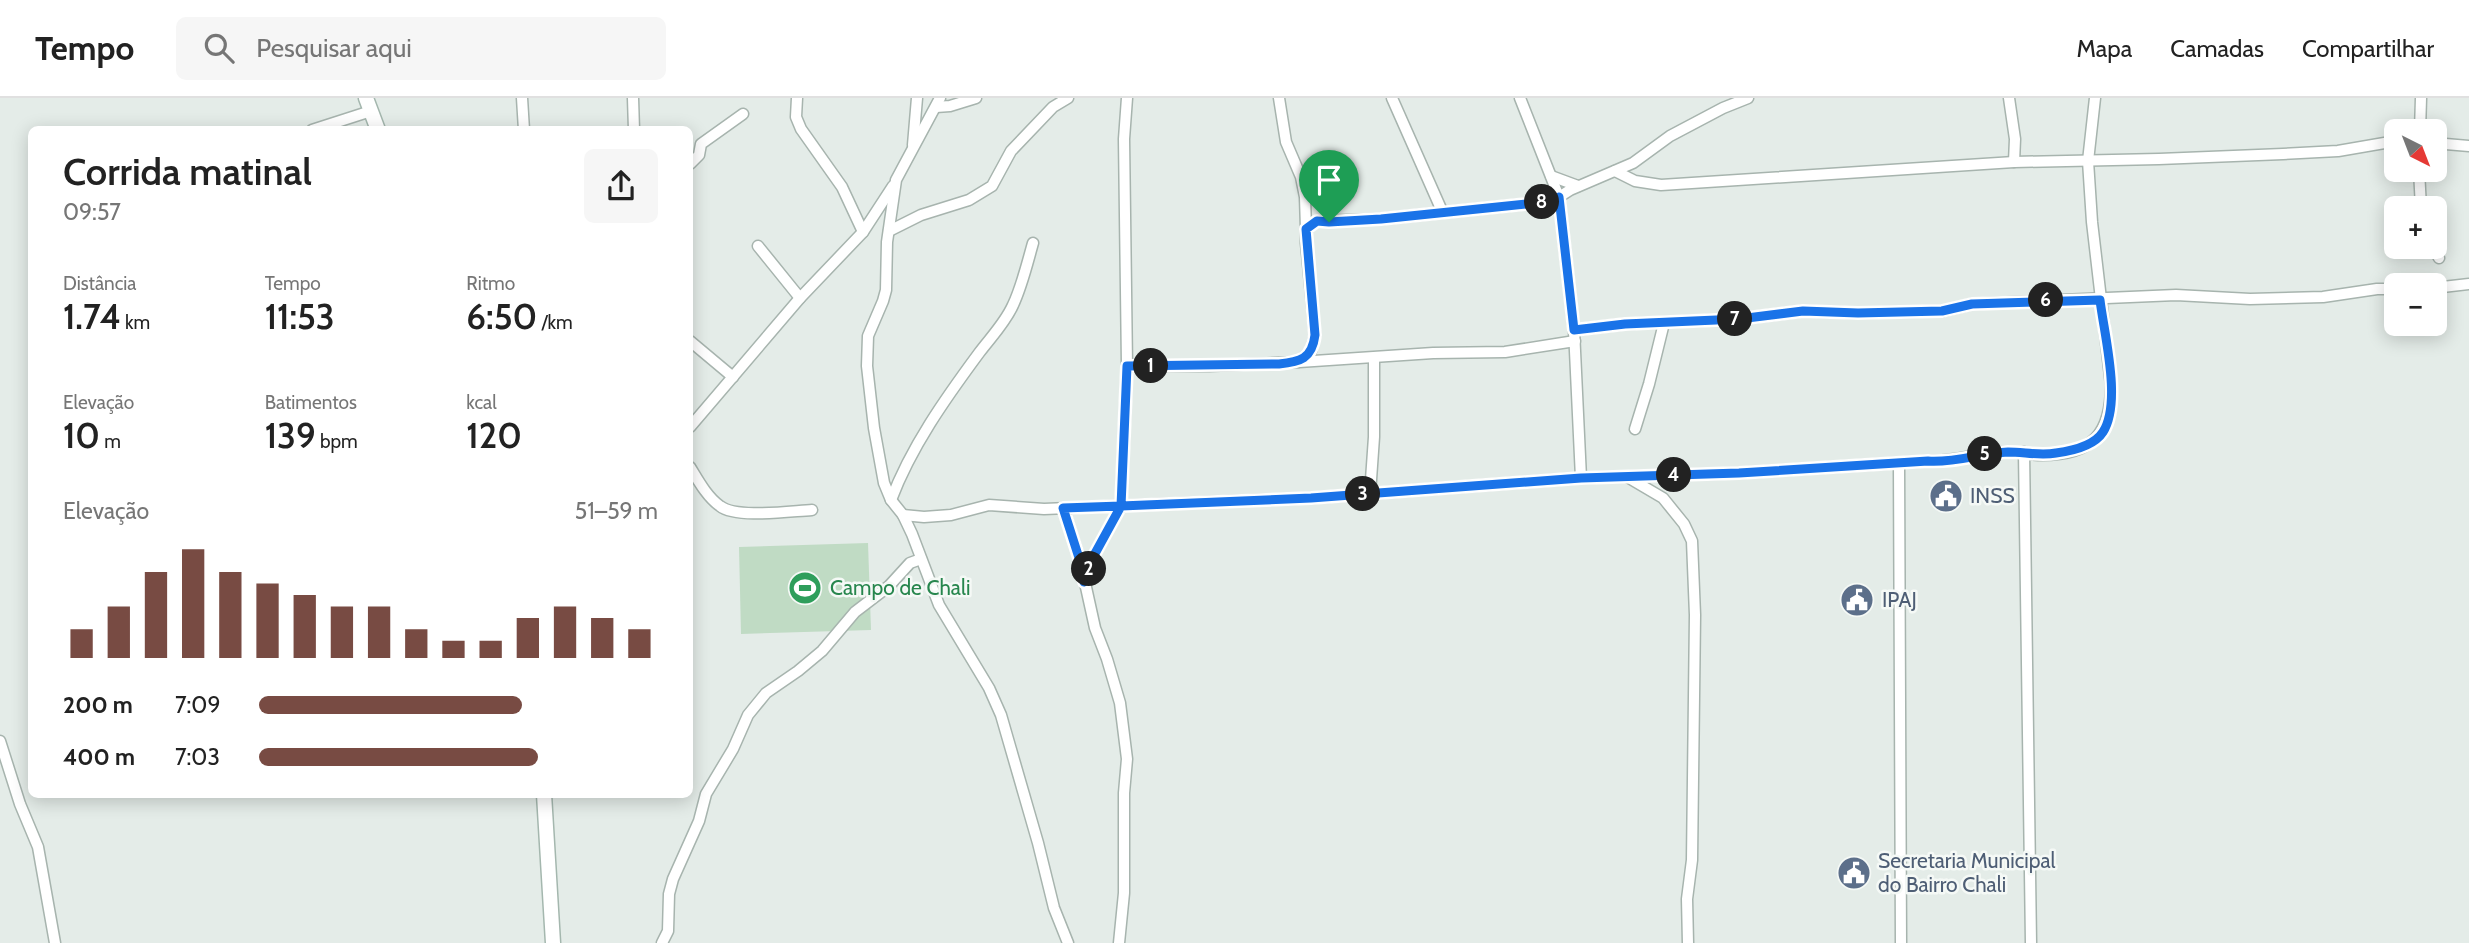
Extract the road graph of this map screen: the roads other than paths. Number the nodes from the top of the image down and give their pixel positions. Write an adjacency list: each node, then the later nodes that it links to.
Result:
1 (522, 98): 21 (street)
2 (633, 98): 22 (street)
3 (797, 98): 38 (street)
4 (917, 98): 26 (street)
5 (976, 98): 15 (street)
6 (1068, 98): 37 (street)
7 (1127, 98): 51 (street)
8 (1279, 98): 36 (street)
9 (1392, 98): 35 (street)
10 (1520, 98): 31 (street)
11 (1748, 98): 30 (street)
12 (2009, 98): 29 (street)
13 (2095, 98): 28 (street)
14 (2421, 98): 18 (street)
15 (938, 102): 26 (street)
16 (368, 104): 19 (street); 20 (street)
17 (743, 114): 27 (street)
18 (2420, 119)
19 (321, 126)
20 (376, 126)
21 (524, 126)
22 (634, 126)
23 (2384, 143): 28 (street)
24 (2447, 144): 25 (street)
25 (2469, 146)
26 (912, 147): 32 (street)
27 (693, 161)
28 (2088, 161): 29 (street); 45 (street)
29 (2014, 162): 30 (street)
30 (1615, 171): 33 (street)
31 (1551, 176): 33 (street); 34 (street)
32 (896, 180): 37 (street); 38 (street)
33 (1578, 186): 34 (street)
34 (1559, 197): 35 (street); 47 (street)
35 (1442, 211): 36 (street)
36 (1306, 229): 50 (street)
37 (889, 231): 61 (street)
38 (863, 232): 44 (street)
39 (1033, 243): 61 (street)
40 (758, 246): 44 (street)
41 (2469, 284): 42 (street)
42 (2447, 287)
43 (2384, 290): 45 (street)
44 (800, 298): 52 (street)
45 (2100, 300): 46 (street); 55 (street)
46 (1664, 323): 47 (street); 54 (street)
47 (1575, 335): 49 (street); 59 (street)
48 (693, 344): 52 (street)
49 (1374, 358): 50 (street); 60 (street)
50 (1298, 362): 51 (street)
51 (1127, 366): 62 (street)
52 (733, 377): 53 (street)
53 (693, 423)
54 (1635, 429)
55 (2024, 452): 56 (street); 77 (street)
56 (1899, 464): 58 (street); 76 (street)
57 (693, 472): 64 (street)
58 (1626, 476): 59 (street); 75 (street)
59 (1581, 478): 60 (street)
60 (1370, 494): 62 (street)
61 (891, 500): 65 (street)
62 (1121, 506): 63 (street); 67 (street)
63 (1063, 508): 65 (street); 67 (street)
64 (812, 510)
65 (903, 515): 66 (street)
66 (921, 559): 72 (street); 73 (street)
67 (1084, 582): 74 (street)
68 (0, 741): 70 (street)
69 (544, 798): 71 (street)
70 (55, 943)
71 (553, 943)
72 (662, 943)
73 (1068, 943)
74 (1119, 943)
75 (1688, 943)
76 (1901, 943)
77 (2031, 943)

